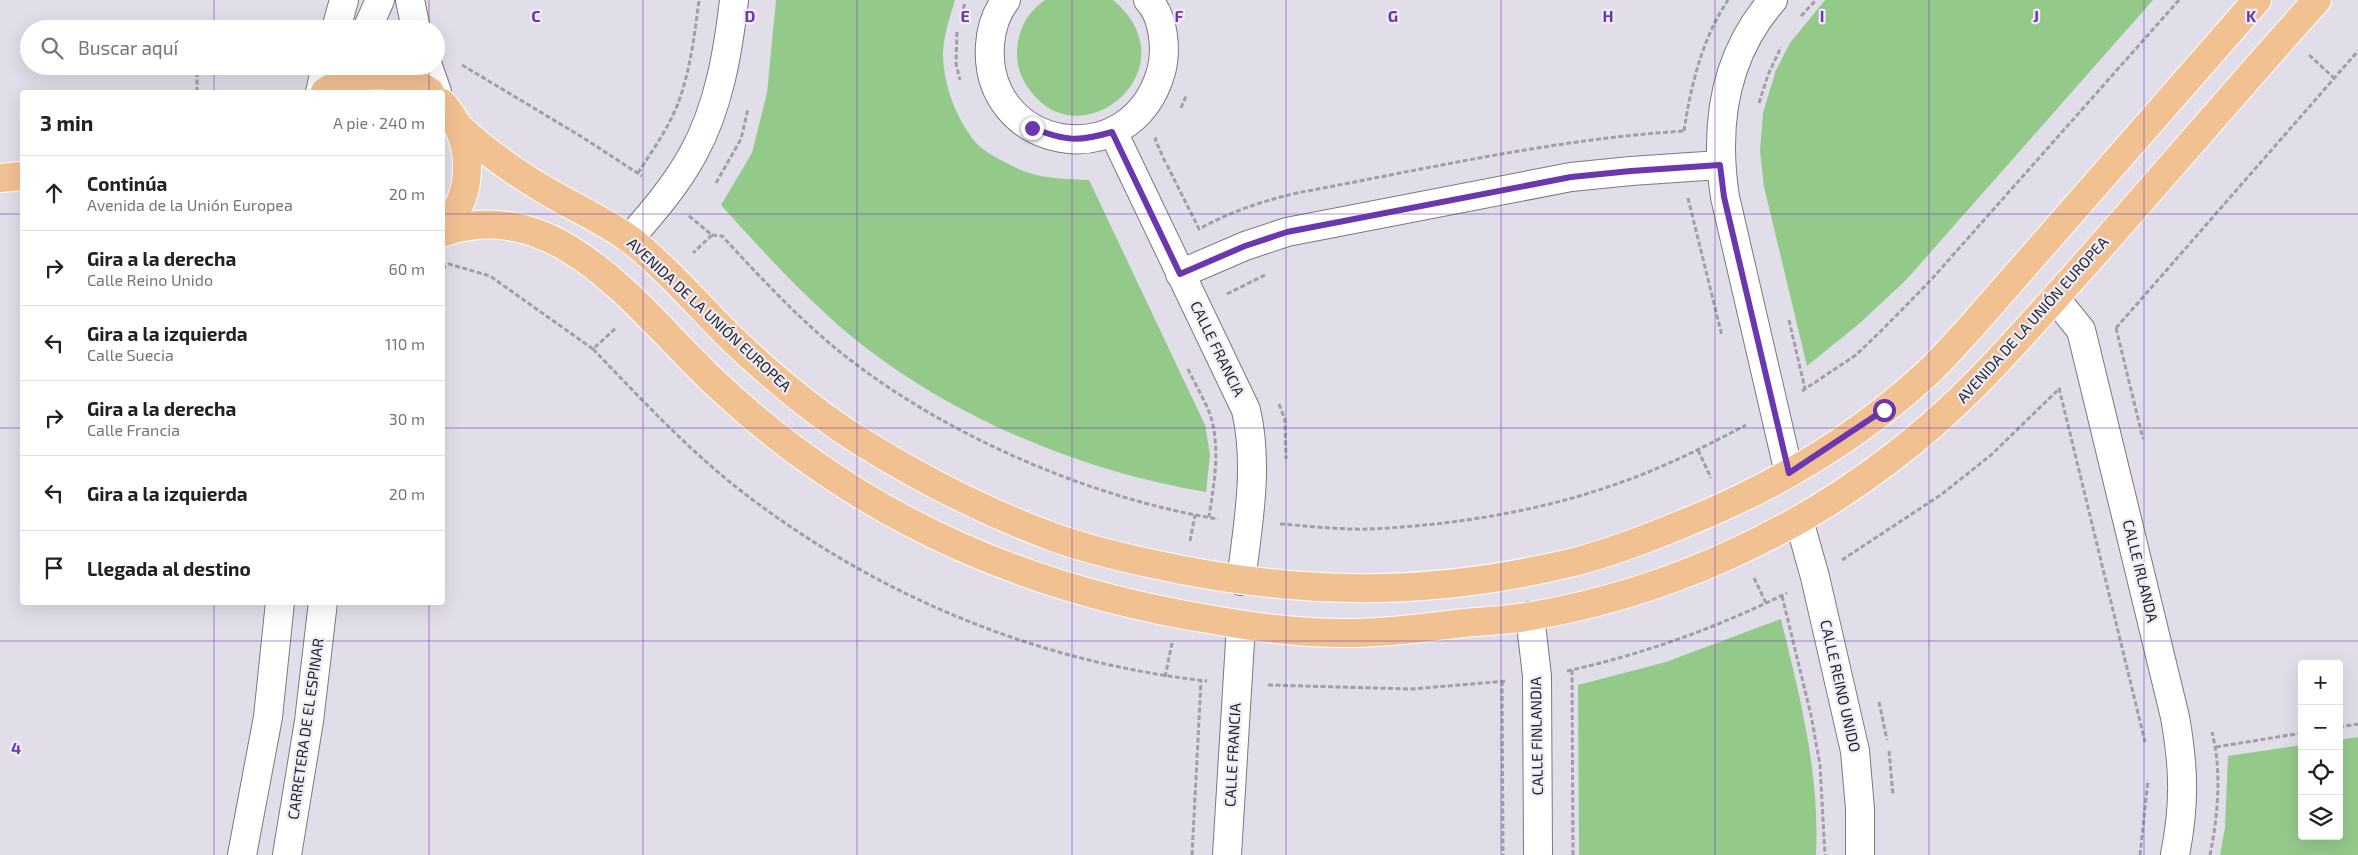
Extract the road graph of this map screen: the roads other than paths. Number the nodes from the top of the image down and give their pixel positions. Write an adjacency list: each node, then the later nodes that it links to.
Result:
1 (344, 0): 10 (street)
2 (380, 0): 11 (street)
3 (410, 0): 12 (street)
4 (734, 0): 27 (street)
5 (1006, 0): 21 (street)
6 (1148, 0): 21 (street)
7 (1773, 0): 22 (street)
8 (2257, 0): 30 (main road, AVENIDA DE LA UNIÓN EUROPEA)
9 (2316, 0): 29 (main road, AVENIDA DE LA UNIÓN EUROPEA)
10 (338, 20)
11 (372, 20)
12 (414, 20)
13 (387, 75): 17 (main road)
14 (387, 75): 16 (main road)
15 (431, 75): 18 (street)
16 (330, 81)
17 (427, 90)
18 (436, 90)
19 (445, 107): 20 (main road)
20 (459, 126): 25 (main road); 27 (main road, AVENIDA DE LA UNIÓN EUROPEA)
21 (1112, 132): 28 (street, CALLE FRANCIA)
22 (1720, 165): 28 (street); 30 (street)
23 (20, 176): 24 (main road)
24 (0, 178)
25 (445, 227)
26 (445, 230): 36 (main road, AVENIDA DE LA UNIÓN EUROPEA)
27 (629, 239): 32 (main road, AVENIDA DE LA UNIÓN EUROPEA)
28 (1180, 274): 32 (street, CALLE FRANCIA)
29 (2055, 298): 31 (main road, AVENIDA DE LA UNIÓN EUROPEA); 42 (street, CALLE IRLANDA)
30 (1789, 473): 32 (main road, AVENIDA DE LA UNIÓN EUROPEA)
31 (1799, 520): 35 (main road, AVENIDA DE LA UNIÓN EUROPEA); 41 (street, CALLE REINO UNIDO)
32 (1241, 581)
33 (280, 605): 37 (street)
34 (323, 605): 38 (street, CARRETERA DE EL ESPINAR)
35 (1530, 616): 36 (main road, AVENIDA DE LA UNIÓN EUROPEA); 40 (street, CALLE FINLANDIA)
36 (1241, 625): 39 (street, CALLE FRANCIA)
37 (242, 855)
38 (287, 855)
39 (1228, 855)
40 (1538, 855)
41 (1860, 855)
42 (2175, 855)

